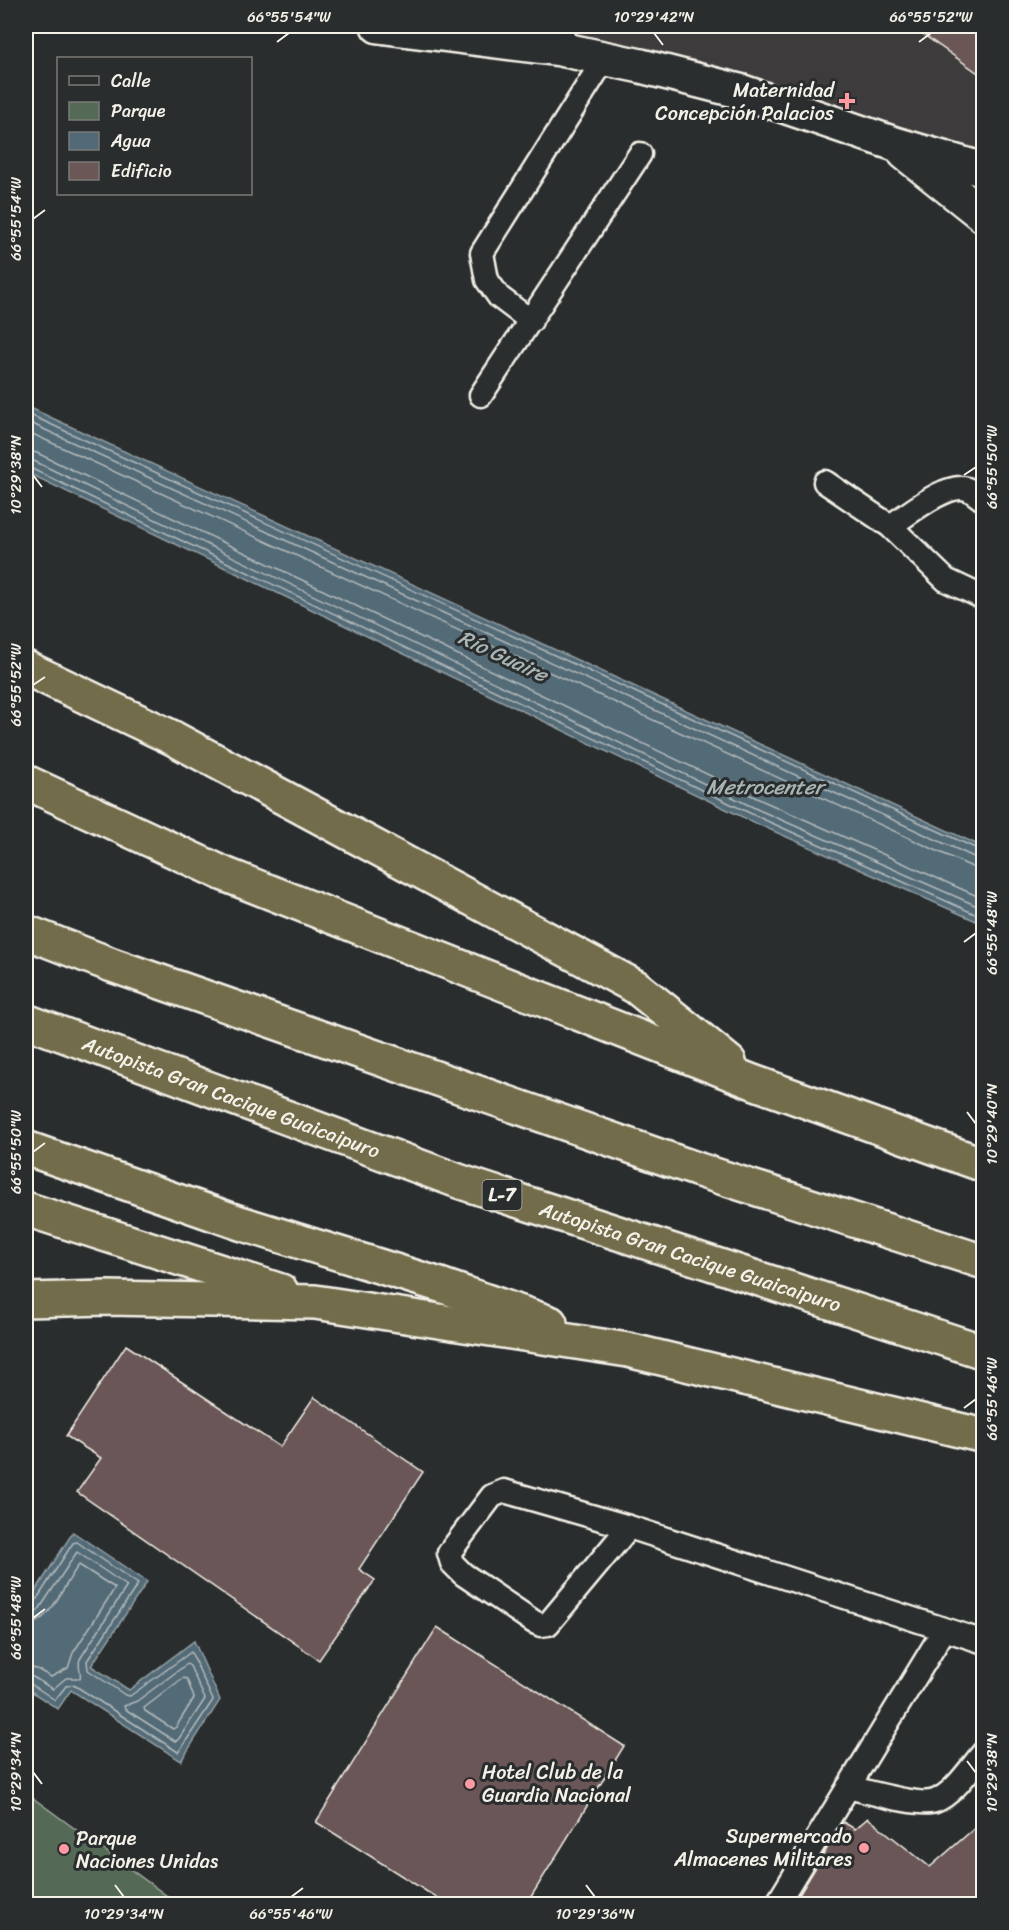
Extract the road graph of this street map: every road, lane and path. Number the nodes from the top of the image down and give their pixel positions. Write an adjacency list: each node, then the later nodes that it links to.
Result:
1 (378, 26): 2 (street)
2 (501, 33): 3 (street)
3 (565, 38): 4 (street)
4 (605, 58): 5 (street); 9 (lane)
5 (895, 144): 7 (street); 8 (street)
6 (640, 154): 9 (lane)
7 (984, 170)
8 (984, 216)
9 (531, 321): 10 (lane)
10 (481, 395)
11 (825, 482): 13 (lane)
12 (984, 500): 13 (lane)
13 (890, 526): 14 (lane)
14 (984, 598)
15 (26, 668): 19 (highway)
16 (26, 782): 19 (highway)
17 (26, 932): 23 (highway)
18 (26, 1021): 27 (highway, Autopista Gran Cacique Guaicaipuro / L-7)
19 (753, 1082): 21 (highway)
20 (26, 1148): 26 (highway)
21 (984, 1165)
22 (26, 1209): 25 (highway)
23 (984, 1262)
24 (26, 1300): 25 (highway)
25 (315, 1302): 26 (highway)
26 (628, 1350): 28 (highway)
27 (984, 1352)
28 (984, 1436)
29 (629, 1527): 29 (lane); 30 (lane)
30 (944, 1630): 31 (lane); 33 (lane)
31 (984, 1642)
32 (984, 1752): 33 (lane)
33 (848, 1787): 34 (lane)
34 (777, 1905)

